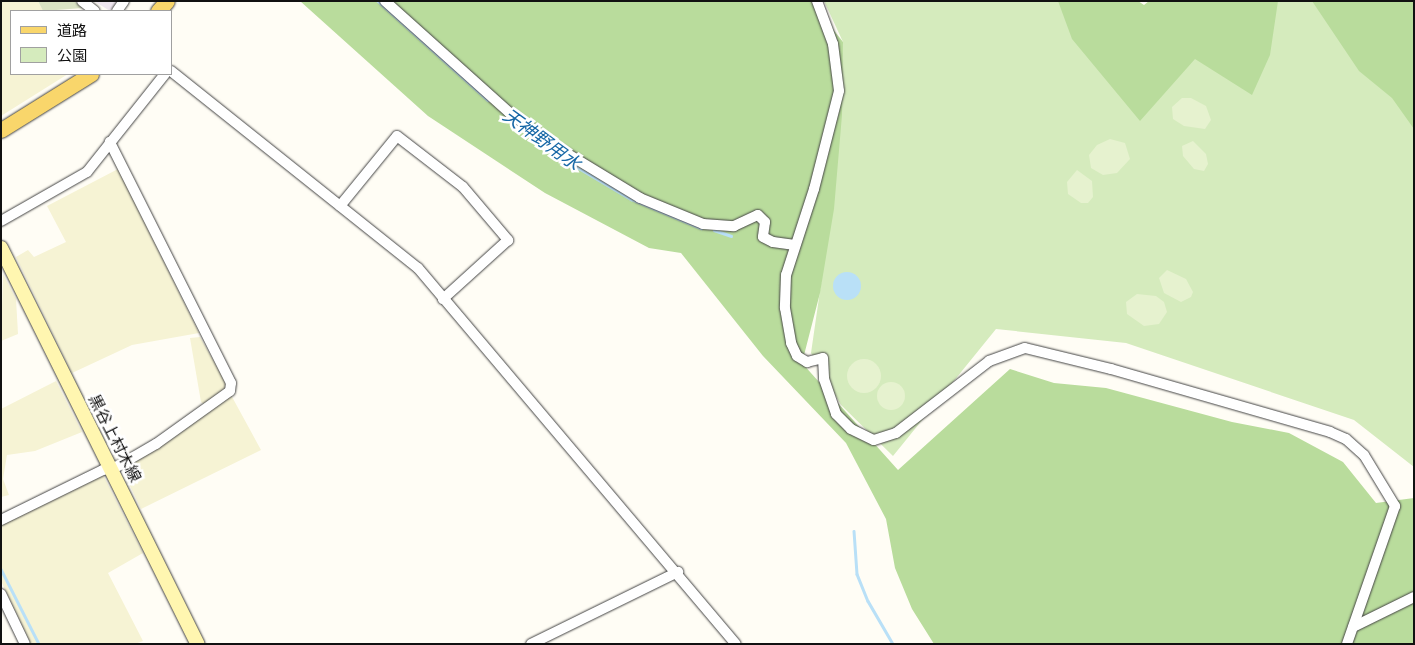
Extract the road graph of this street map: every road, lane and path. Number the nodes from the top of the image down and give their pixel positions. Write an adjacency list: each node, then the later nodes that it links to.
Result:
1 (82, 1): 4 (street)
2 (385, 1): 12 (street)
3 (817, 1): 12 (street)
4 (94, 10)
5 (172, 72): 10 (street)
6 (89, 75): 8 (main road)
7 (164, 75): 9 (street)
8 (1, 130)
9 (110, 142): 11 (street); 15 (street)
10 (340, 206): 14 (street); 14 (street)
11 (1, 221)
12 (795, 245): 20 (street)
13 (1, 248): 15 (main road, 黒谷上村木線)
14 (443, 299): 17 (street)
15 (111, 468): 16 (street); 22 (main road, 黒谷上村木線)
16 (1, 520)
17 (678, 572): 23 (street); 24 (street)
18 (1, 594): 21 (street)
19 (1414, 597): 20 (street)
20 (1353, 627): 25 (street)
21 (25, 644)
22 (198, 644)
23 (531, 644)
24 (736, 644)
25 (1347, 644)

